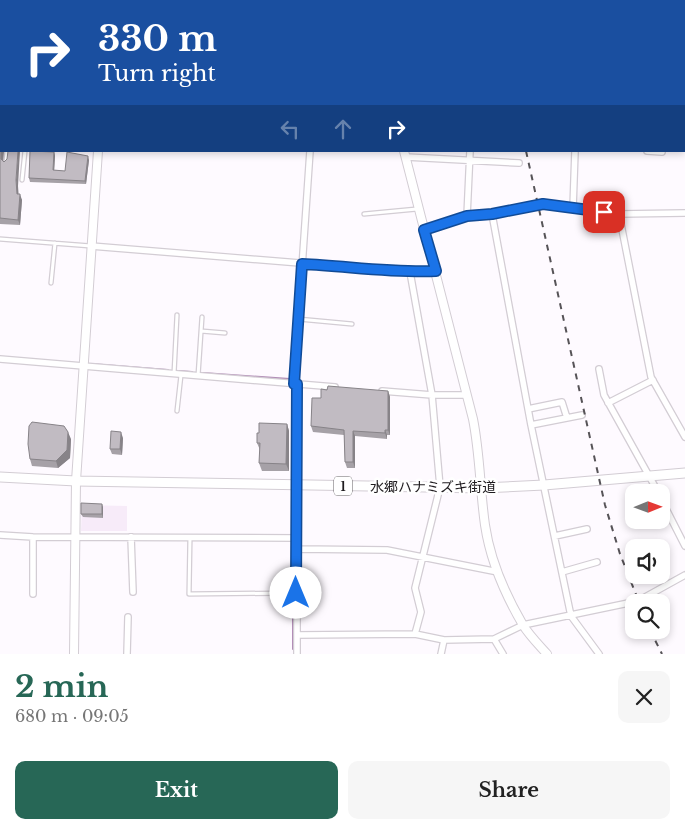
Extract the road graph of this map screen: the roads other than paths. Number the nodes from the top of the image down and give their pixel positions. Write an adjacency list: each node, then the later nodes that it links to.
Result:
1 (7, 152): 10 (lane)
2 (25, 152): 11 (lane)
3 (98, 152): 22 (street)
4 (310, 152): 23 (street)
5 (470, 152): 8 (street)
6 (575, 152): 12 (street)
7 (405, 154): 8 (street); 13 (street)
8 (469, 159): 9 (street); 18 (street)
9 (520, 163)
10 (6, 164)
11 (22, 180)
12 (573, 208): 16 (street); 17 (street)
13 (418, 209): 15 (lane); 19 (street)
14 (685, 213): 17 (street)
15 (364, 214)
16 (492, 214): 18 (street); 46 (street)
17 (619, 214): 39 (street)
18 (467, 216): 19 (street)
19 (424, 230): 24 (street)
20 (0, 239): 21 (lane)
21 (55, 243): 22 (lane); 26 (lane)
22 (91, 246): 23 (street); 34 (street)
23 (302, 264): 25 (street); 29 (street)
24 (436, 271): 25 (street); 44 (street)
25 (410, 272): 43 (street)
26 (51, 283)
27 (177, 315): 36 (lane)
28 (202, 317): 31 (lane)
29 (298, 319): 30 (lane); 40 (street)
30 (352, 324)
31 (201, 331): 32 (lane); 38 (lane)
32 (225, 333)
33 (0, 359): 34 (street)
34 (82, 366): 36 (street); 55 (street)
35 (599, 369): 45 (street)
36 (174, 374): 37 (street)
37 (181, 375): 38 (street); 47 (lane)
38 (198, 376): 40 (street)
39 (653, 380): 45 (street); 51 (street)
40 (295, 384): 41 (street); 57 (street)
41 (345, 388)
42 (374, 391): 43 (street)
43 (432, 395): 44 (street); 59 (street)
44 (467, 395): 60 (street)
45 (608, 403): 53 (street)
46 (528, 409): 49 (street); 50 (street)
47 (177, 411)
48 (582, 415): 49 (street)
49 (567, 418): 50 (street)
50 (530, 426): 58 (street)
51 (685, 437)
52 (685, 473): 53 (main road, 水郷ハナミズキ街道 / 1)
53 (649, 475): 56 (street); 58 (main road, 水郷ハナミズキ街道 / 1)
54 (0, 477): 55 (main road, 水郷ハナミズキ街道 / 1)
55 (76, 481): 57 (main road, 水郷ハナミズキ街道 / 1); 68 (street)
56 (654, 484)
57 (296, 485): 59 (main road, 水郷ハナミズキ街道 / 1); 69 (street)
58 (544, 485): 60 (main road, 水郷ハナミズキ街道 / 1); 65 (street)
59 (440, 487): 60 (main road, 水郷ハナミズキ街道 / 1); 72 (street)
60 (482, 488): 74 (street)
61 (670, 517): 70 (street)
62 (587, 529): 65 (street)
63 (0, 535): 66 (street)
64 (190, 536): 67 (street); 69 (street); 78 (lane)
65 (555, 536): 75 (street)
66 (33, 537): 68 (street); 79 (street)
67 (131, 537): 68 (street); 77 (street)
68 (75, 538): 87 (street)
69 (296, 538): 71 (street)
70 (685, 546)
71 (296, 549): 72 (street); 78 (street)
72 (424, 558): 74 (street); 83 (street)
73 (597, 562): 75 (street)
74 (498, 572): 82 (street)
75 (562, 572): 80 (street)
76 (685, 575): 80 (street)
77 (132, 592)
78 (296, 593): 84 (street)
79 (33, 594)
80 (571, 616): 82 (street); 93 (street)
81 (128, 617): 88 (street)
82 (523, 625): 85 (street); 92 (street)
83 (416, 634): 84 (street); 86 (street)
84 (297, 635): 89 (street)
85 (494, 639): 86 (street); 91 (street)
86 (444, 640): 90 (street)
87 (74, 654)
88 (127, 654)
89 (297, 654)
90 (441, 654)
91 (503, 654)
92 (547, 654)
93 (599, 654)

